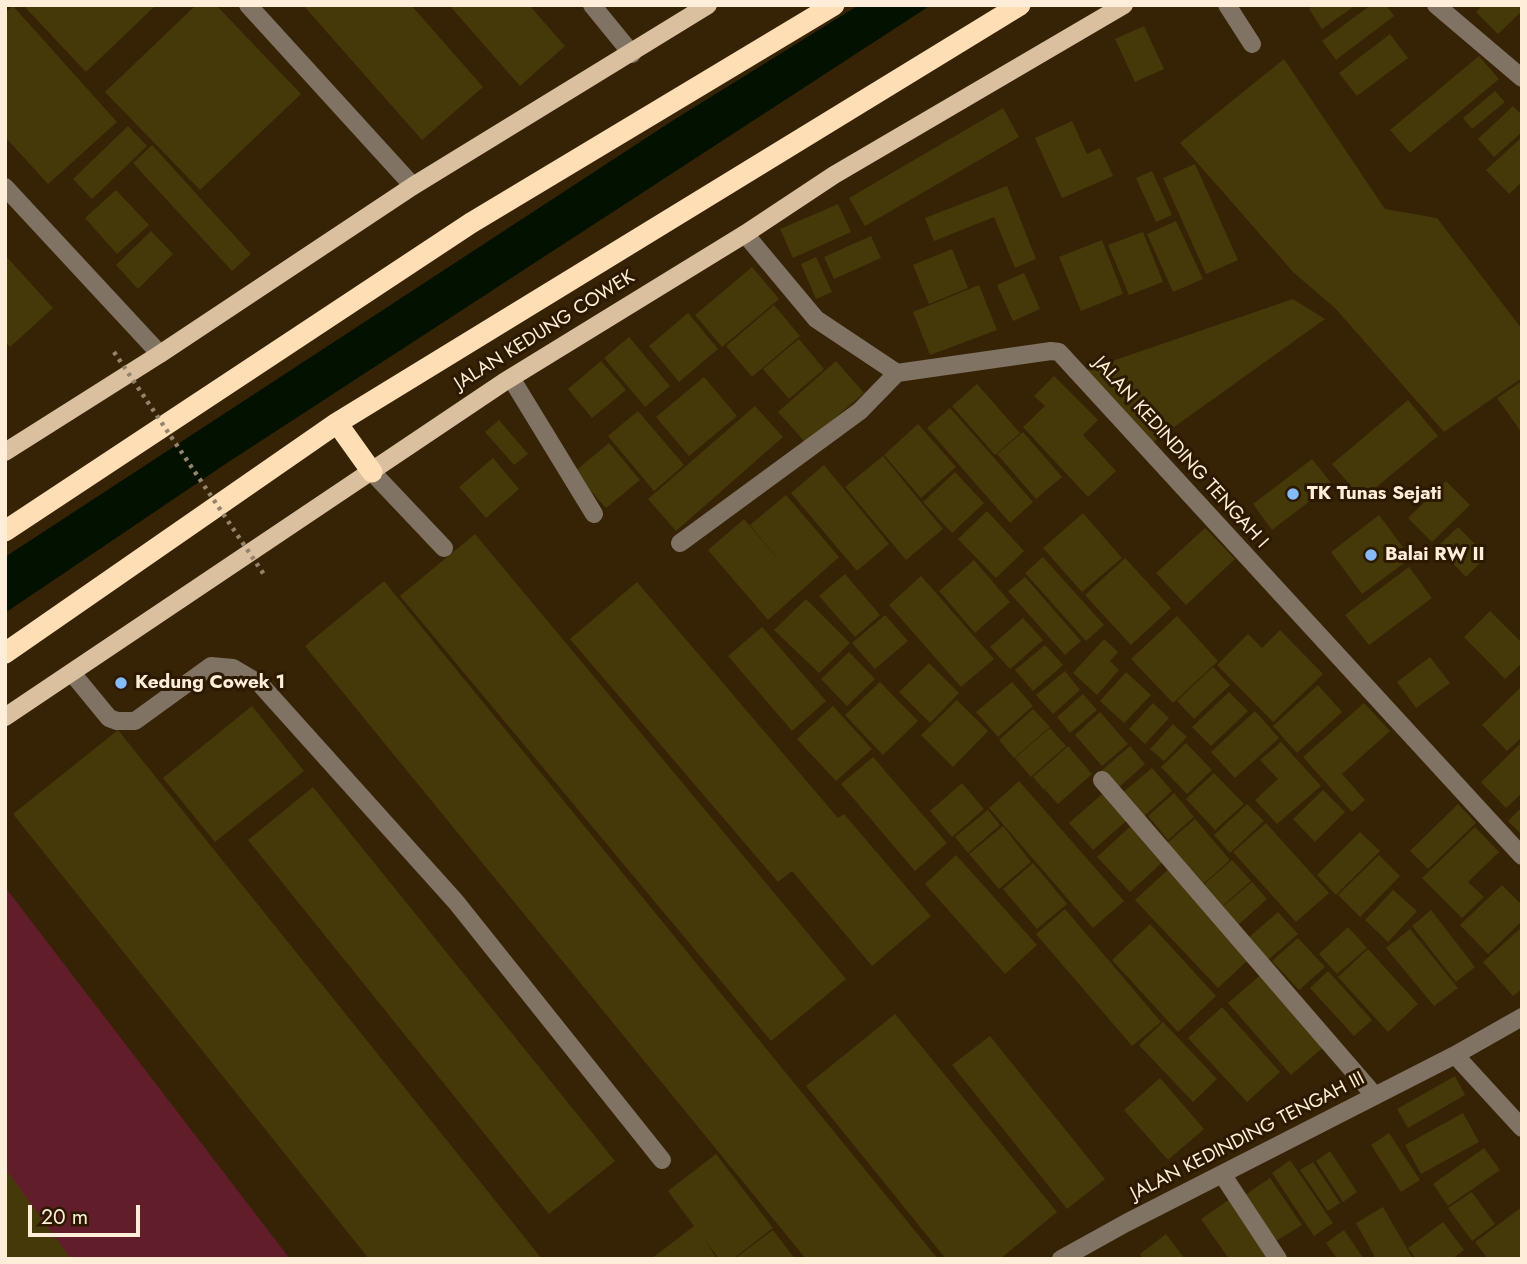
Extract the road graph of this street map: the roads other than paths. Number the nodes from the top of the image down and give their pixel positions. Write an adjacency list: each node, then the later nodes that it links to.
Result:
1 (248, 5): 12 (street)
2 (592, 5): 10 (street)
3 (834, 5): 22 (highway)
4 (1020, 5): 18 (highway, JALAN KEDUNG COWEK)
5 (1124, 5): 14 (main road, JALAN KEDUNG COWEK)
6 (1227, 5): 9 (street)
7 (1436, 5): 11 (street)
8 (706, 6): 10 (main road)
9 (1252, 44)
10 (632, 54): 12 (main road)
11 (1522, 78)
12 (413, 186): 15 (main road)
13 (5, 187): 15 (street)
14 (745, 234): 16 (street); 17 (main road, JALAN KEDUNG COWEK)
15 (160, 354): 19 (main road)
16 (897, 373): 23 (street); 29 (street, JALAN KEDINDING TENGAH I)
17 (511, 378): 20 (main road, JALAN KEDUNG COWEK); 21 (street)
18 (337, 423): 20 (highway); 25 (highway, JALAN KEDUNG COWEK)
19 (5, 452)
20 (372, 472): 24 (street); 26 (main road, JALAN KEDUNG COWEK)
21 (594, 514)
22 (5, 531)
23 (680, 543)
24 (444, 548)
25 (5, 653)
26 (72, 673): 27 (main road, JALAN KEDUNG COWEK); 34 (street)
27 (5, 717)
28 (1102, 780): 32 (street)
29 (1522, 856)
30 (1522, 1017): 31 (street, JALAN KEDINDING TENGAH III)
31 (1455, 1055): 32 (street, JALAN KEDINDING TENGAH III); 33 (street)
32 (1375, 1096): 35 (street, JALAN KEDINDING TENGAH III)
33 (1522, 1128)
34 (662, 1160)
35 (1222, 1174): 36 (street, JALAN KEDINDING TENGAH III); 37 (street)
36 (1061, 1259)
37 (1278, 1259)

